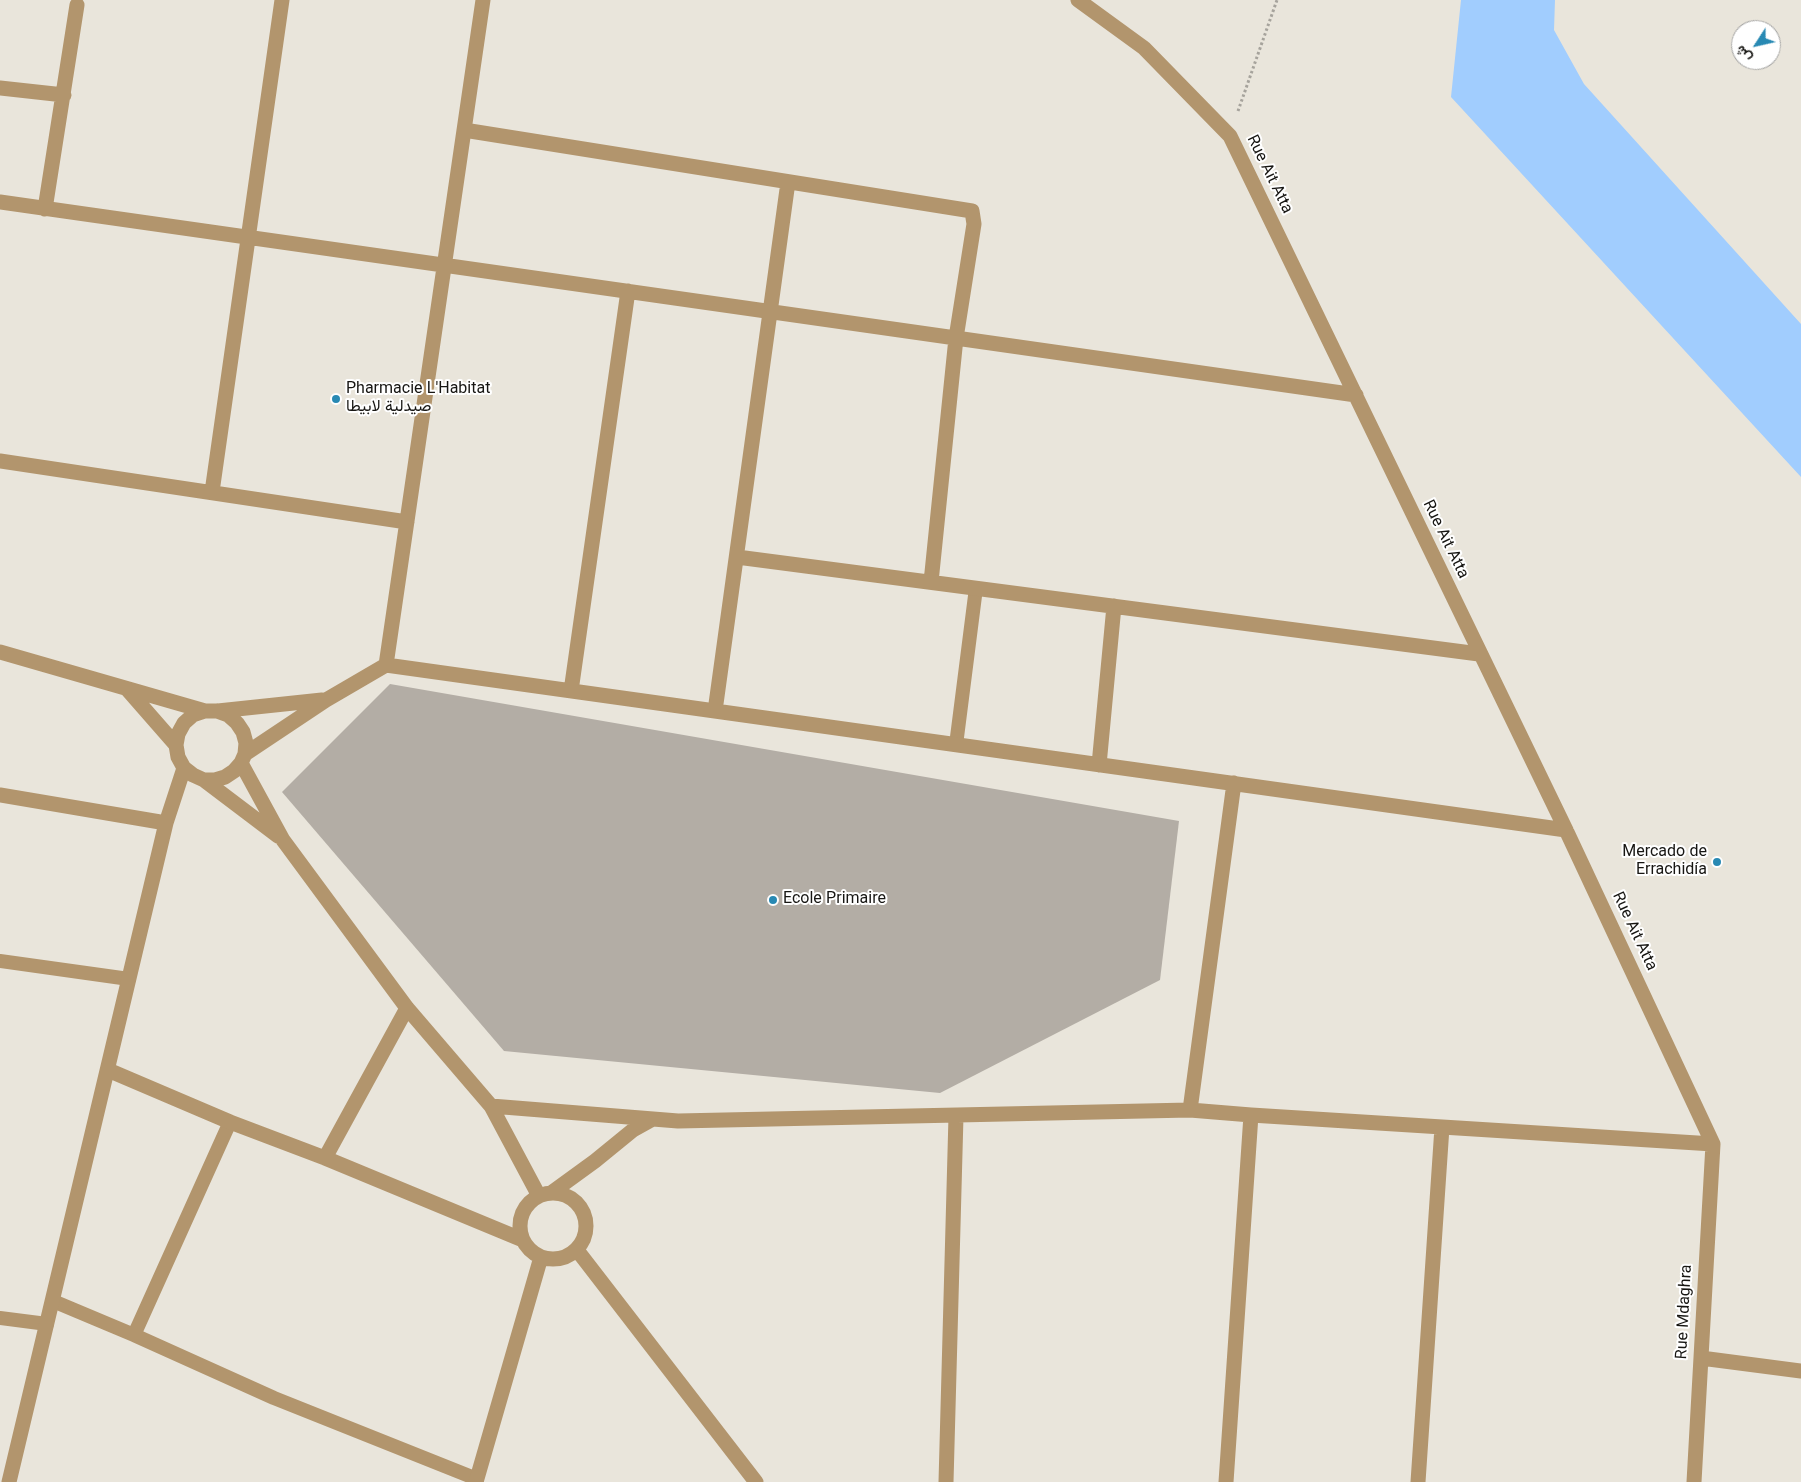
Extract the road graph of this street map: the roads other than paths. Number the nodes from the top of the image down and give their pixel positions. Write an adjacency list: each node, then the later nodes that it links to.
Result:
1 (282, 0): 11 (street)
2 (482, 0): 7 (street)
3 (1078, 0): 16 (street, Rue Ait Atta)
4 (77, 5): 6 (street)
5 (0, 88): 6 (street)
6 (64, 95): 10 (street)
7 (464, 130): 8 (street); 12 (street)
8 (788, 182): 14 (street); 15 (street)
9 (0, 202): 10 (street)
10 (46, 209): 11 (street)
11 (249, 237): 12 (street); 18 (street)
12 (444, 265): 13 (street); 19 (street)
13 (628, 291): 14 (street); 28 (street)
14 (771, 311): 15 (street); 20 (street)
15 (956, 338): 16 (street); 21 (street)
16 (1356, 394): 25 (street, Rue Ait Atta)
17 (0, 464): 18 (street)
18 (212, 492): 19 (street)
19 (406, 522): 26 (street)
20 (737, 558): 21 (street); 31 (street)
21 (931, 582): 22 (street)
22 (976, 588): 23 (street); 32 (lane)
23 (1114, 606): 25 (street); 35 (street)
24 (0, 652): 27 (street)
25 (1479, 654): 41 (street, Rue Ait Atta)
26 (386, 665): 28 (street); 29 (street)
27 (127, 689): 30 (street); 33 (street)
28 (571, 691): 31 (street)
29 (326, 700): 30 (street); 34 (street)
30 (211, 711): 33 (street); 34 (street)
31 (716, 711): 32 (street)
32 (956, 744): 35 (street)
33 (176, 745): 36 (street)
34 (243, 758): 37 (street); 42 (street)
35 (1099, 765): 38 (street)
36 (184, 768): 37 (street); 40 (street)
37 (204, 780): 42 (street)
38 (1234, 784): 41 (street); 48 (street)
39 (0, 795): 40 (street)
40 (166, 824): 44 (street)
41 (1566, 830): 54 (street, Rue Ait Atta)
42 (283, 840): 45 (street)
43 (0, 961): 44 (lane)
44 (129, 979): 46 (street)
45 (407, 1008): 47 (street); 55 (street)
46 (108, 1070): 52 (street); 60 (street)
47 (491, 1106): 51 (street); 56 (street)
48 (1190, 1110): 49 (street); 50 (street)
49 (1251, 1115): 53 (street); 70 (street)
50 (956, 1116): 51 (street); 69 (street)
51 (651, 1120): 56 (street)
52 (230, 1122): 55 (street); 63 (lane)
53 (1442, 1127): 54 (street); 71 (street)
54 (1713, 1144): 64 (street, Rue Mdaghra)
55 (325, 1158): 57 (street)
56 (545, 1194): 57 (street); 58 (street)
57 (523, 1240): 59 (street)
58 (577, 1250): 59 (street); 68 (street)
59 (541, 1257): 66 (street)
60 (52, 1301): 62 (street); 63 (lane)
61 (0, 1318): 62 (lane)
62 (47, 1324): 67 (street)
63 (134, 1335): 66 (lane)
64 (1701, 1358): 65 (street); 72 (street, Rue Mdaghra)
65 (1801, 1371)
66 (477, 1481)
67 (9, 1482)
68 (756, 1482)
69 (946, 1482)
70 (1226, 1482)
71 (1418, 1482)
72 (1694, 1482)

